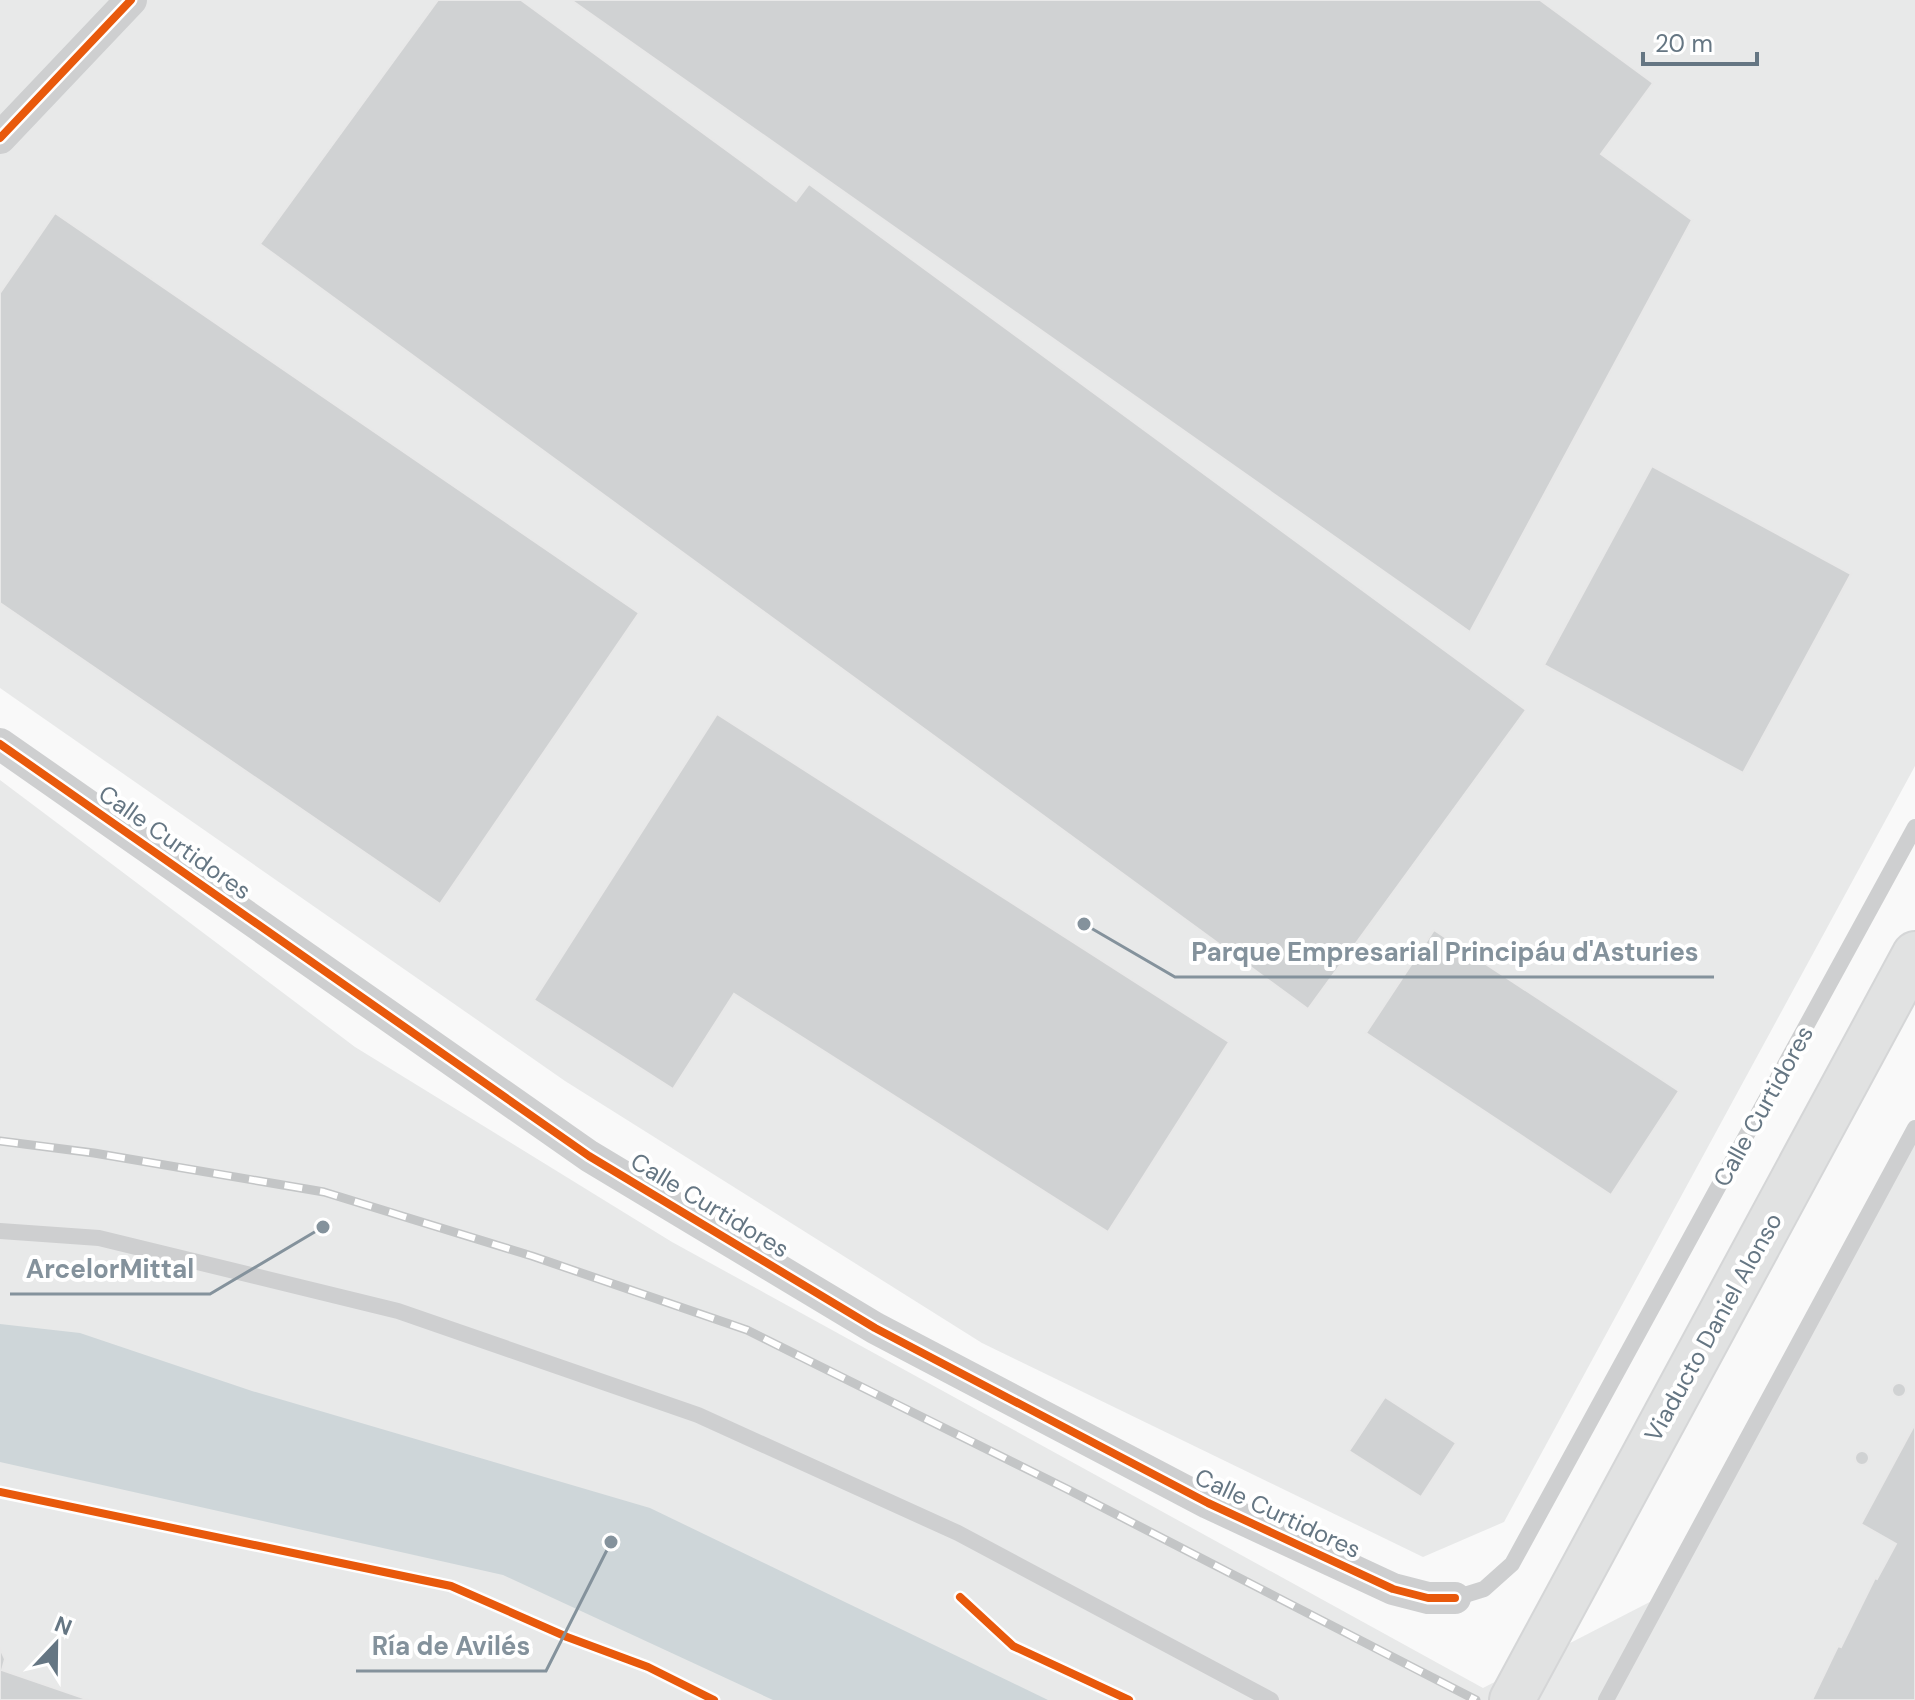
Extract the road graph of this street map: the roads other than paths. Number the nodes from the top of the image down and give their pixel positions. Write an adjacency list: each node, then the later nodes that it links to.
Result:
1 (131, 0): 2 (street)
2 (0, 138)
3 (0, 744): 8 (street, Calle Curtidores)
4 (1915, 827): 8 (lane, Calle Curtidores)
5 (1907, 969): 10 (main road, Viaducto Daniel Alonso)
6 (1915, 1128): 11 (lane)
7 (0, 1231): 9 (lane)
8 (1455, 1598)
9 (1271, 1700)
10 (1512, 1700)
11 (1606, 1700)

